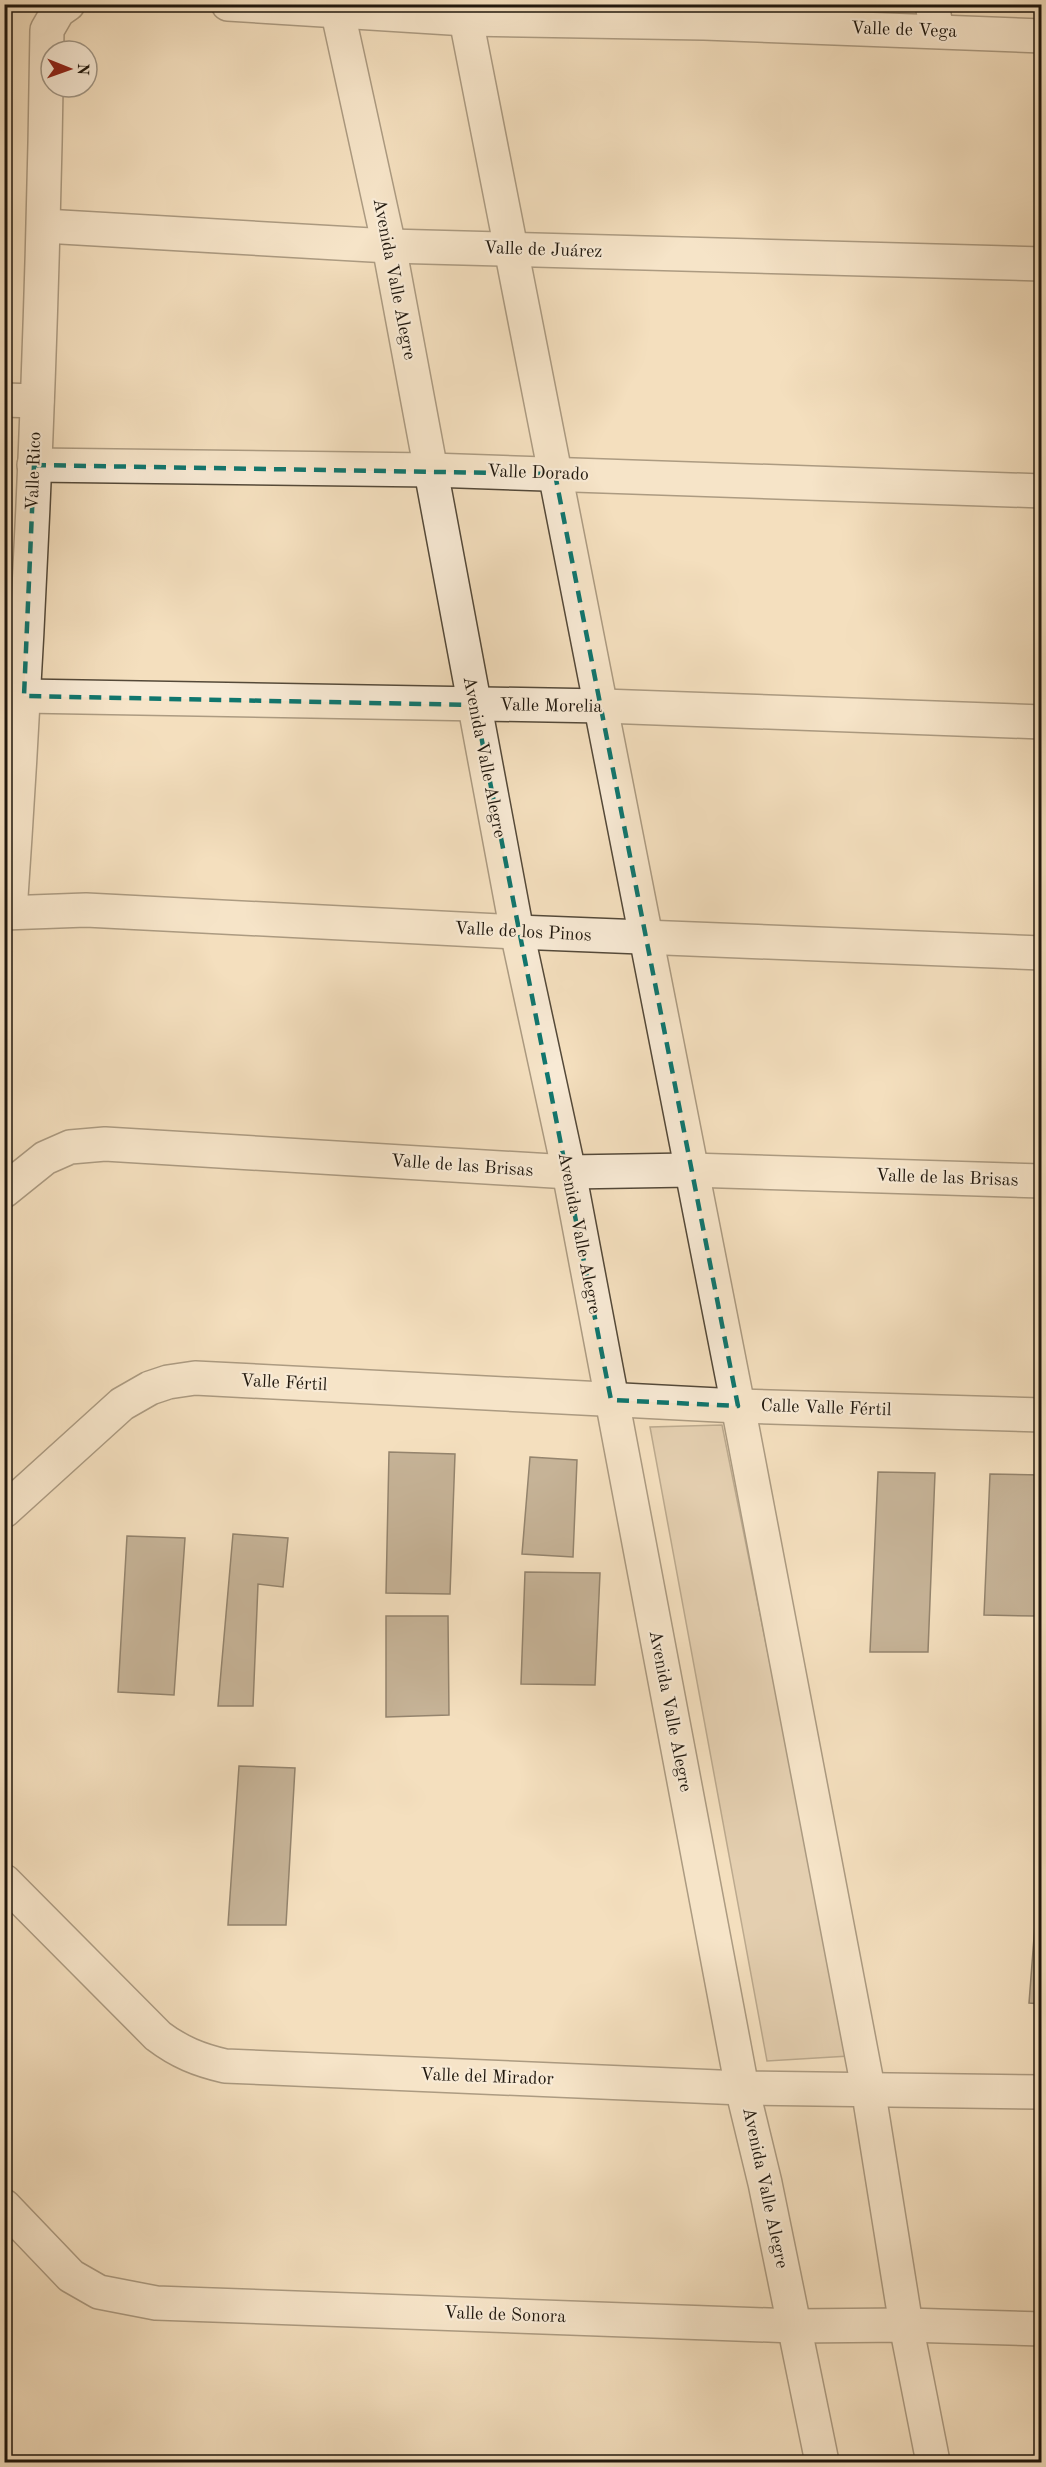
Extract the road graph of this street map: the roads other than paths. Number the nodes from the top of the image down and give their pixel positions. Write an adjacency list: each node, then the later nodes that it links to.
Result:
1 (68, 4): 8 (street, Valle Rico)
2 (228, 4): 3 (street, Valle de Vega)
3 (337, 8): 4 (street, Valle de Vega); 9 (street, Avenida Valle Alegre)
4 (465, 12): 5 (street, Valle de Vega); 10 (street)
5 (702, 14): 6 (street, Valle de Vega)
6 (934, 18): 7 (street, Valle de Vega)
7 (1041, 36)
8 (44, 226): 9 (street, Valle de Juárez); 13 (street, Valle Rico)
9 (389, 246): 10 (street, Valle de Juárez); 15 (street, Avenida Valle Alegre)
10 (511, 249): 11 (street, Valle de Juárez); 16 (street)
11 (1041, 264)
12 (4, 400): 13 (street)
13 (37, 401): 14 (street, Valle Rico)
14 (34, 465): 15 (street, Valle Dorado); 18 (street, Valle Rico)
15 (431, 470): 16 (street, Valle Dorado); 19 (street, Avenida Valle Alegre)
16 (555, 474): 17 (street, Valle Dorado); 20 (street)
17 (1041, 491)
18 (24, 696): 19 (street, Valle Morelia); 22 (street, Valle Rico)
19 (475, 705): 20 (street, Valle Morelia); 23 (street, Avenida Valle Alegre)
20 (603, 706): 21 (street, Valle Morelia); 24 (street)
21 (1041, 722)
22 (7, 913): 23 (street, Valle de los Pinos)
23 (517, 932): 24 (street, Valle de los Pinos); 27 (street, Avenida Valle Alegre)
24 (645, 937): 25 (street, Valle de los Pinos); 26 (street)
25 (1041, 953)
26 (690, 1170): 27 (street, Valle de las Brisas); 28 (street, Valle de las Brisas); 31 (street)
27 (569, 1172): 29 (street, Valle de las Brisas); 30 (street, Avenida Valle Alegre)
28 (1041, 1181)
29 (4, 1191)
30 (611, 1400): 31 (street, Calle Valle Fértil); 33 (street, Valle Fértil); 35 (street, Avenida Valle Alegre)
31 (738, 1406): 32 (street, Calle Valle Fértil); 36 (street)
32 (1041, 1414)
33 (4, 1511)
34 (4, 1881): 35 (street, Valle del Mirador)
35 (742, 2088): 36 (street, Valle del Mirador); 40 (street, Avenida Valle Alegre)
36 (868, 2088): 37 (street, Valle del Mirador); 39 (street)
37 (1041, 2092)
38 (4, 2206): 40 (street, Valle de Sonora)
39 (906, 2325): 40 (street, Valle de Sonora); 41 (street, Valle de Sonora); 43 (street)
40 (794, 2326): 42 (street, Avenida Valle Alegre)
41 (1041, 2329)
42 (822, 2463)
43 (933, 2463)

